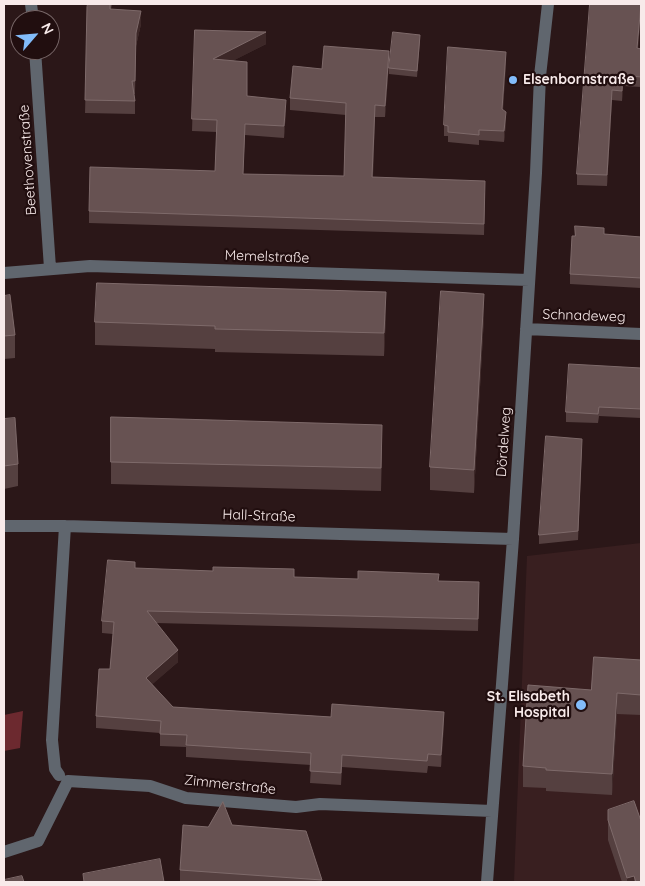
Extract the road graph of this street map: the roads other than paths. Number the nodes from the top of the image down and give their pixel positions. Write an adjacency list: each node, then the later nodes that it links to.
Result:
1 (548, 4): 5 (street, Dördelweg)
2 (36, 60): 3 (street, Beethovenstraße)
3 (50, 268): 4 (street, Memelstraße); 5 (street, Memelstraße)
4 (4, 273)
5 (529, 280): 6 (street, Dördelweg)
6 (526, 329): 7 (street, Schnadeweg); 10 (street, Dördelweg)
7 (641, 334)
8 (4, 526): 9 (street, Hall-Straße)
9 (65, 526): 10 (street, Hall-Straße); 11 (street)
10 (513, 539): 12 (street, Dördelweg)
11 (59, 775)
12 (492, 811): 13 (street, Zimmerstraße); 14 (street, Dördelweg)
13 (4, 852)
14 (487, 882)

